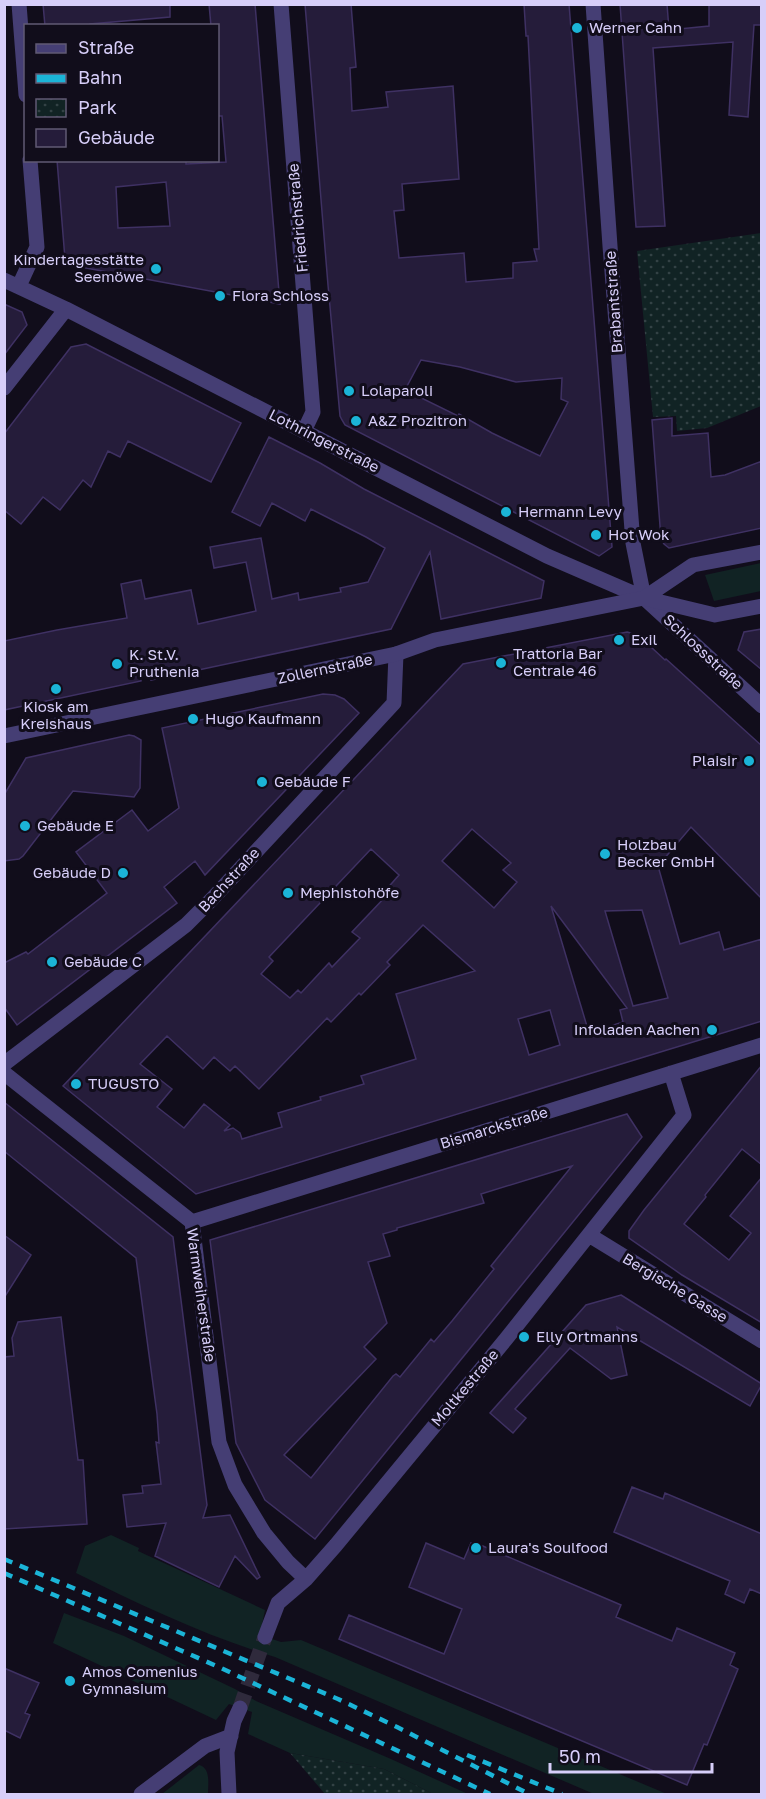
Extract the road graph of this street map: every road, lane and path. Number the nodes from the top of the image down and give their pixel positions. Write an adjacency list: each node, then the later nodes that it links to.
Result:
1 (19, 4): 4 (street)
2 (281, 4): 10 (street, Friedrichstraße)
3 (593, 4): 12 (street, Brabantstraße)
4 (24, 69)
5 (30, 162): 7 (street)
6 (4, 280): 7 (street, Lothringerstraße)
7 (19, 286): 8 (street, Lothringerstraße)
8 (66, 309): 9 (street); 10 (street, Lothringerstraße)
9 (4, 388)
10 (304, 431): 12 (street, Lothringerstraße)
11 (762, 552): 12 (street)
12 (644, 598): 13 (street); 14 (street, Zollernstraße); 15 (street, Schlossstraße)
13 (762, 606)
14 (396, 654): 16 (street, Zollernstraße); 18 (street, Bachstraße)
15 (762, 706)
16 (4, 736)
17 (762, 1046): 20 (street, Bismarckstraße)
18 (4, 1064)
19 (4, 1073): 21 (street, Warmweiherstraße)
20 (671, 1073): 21 (street, Bismarckstraße); 22 (street, Moltkestraße)
21 (192, 1222): 24 (street, Warmweiherstraße)
22 (589, 1235): 23 (street, Bergische Gasse); 24 (street, Moltkestraße)
23 (762, 1341)
24 (306, 1579): 25 (street, Moltkestraße)
25 (265, 1637)
26 (240, 1708): 27 (street)
27 (231, 1736): 28 (street); 29 (street)
28 (141, 1794)
29 (229, 1794)

